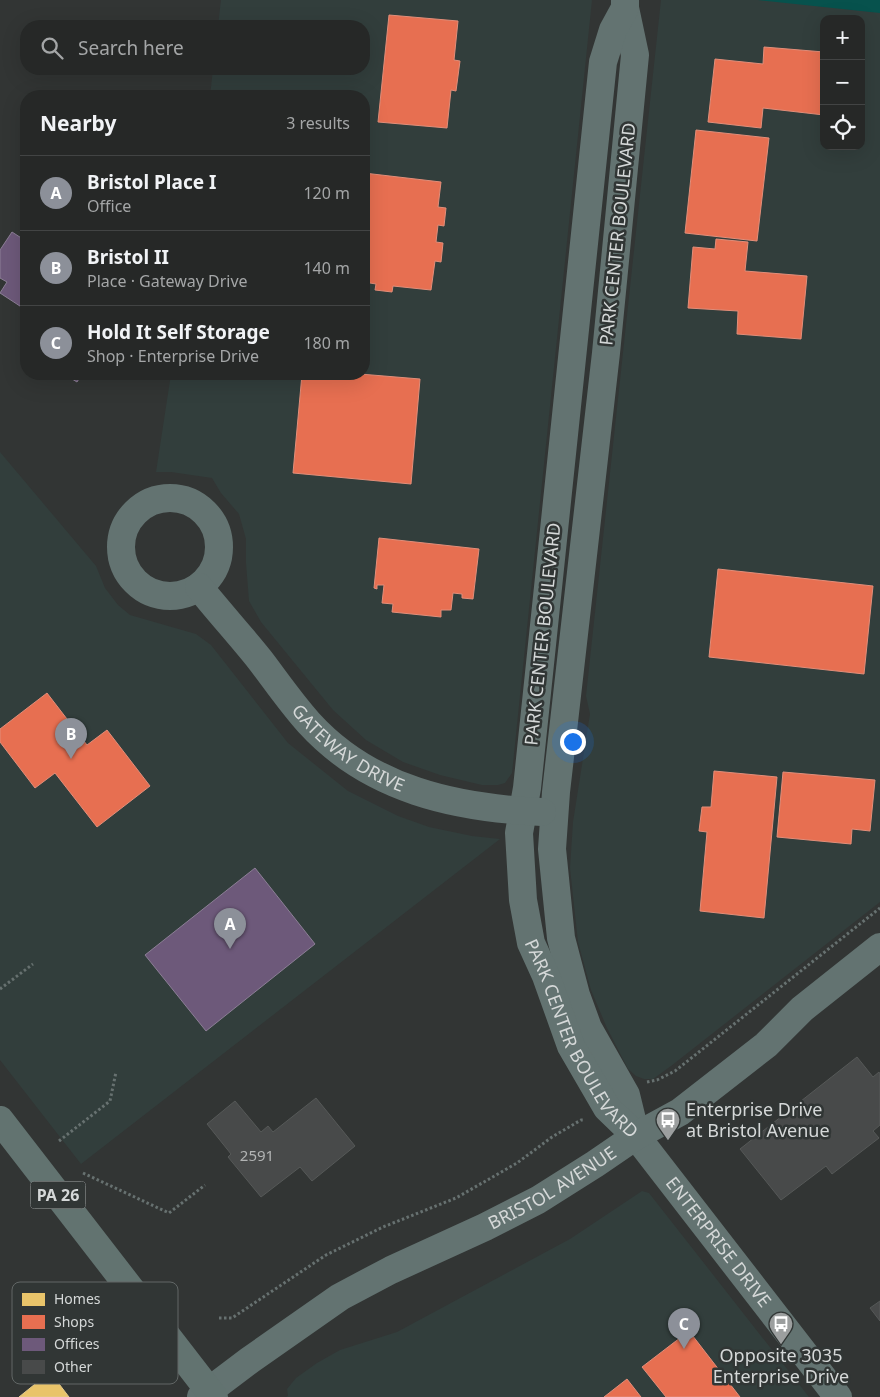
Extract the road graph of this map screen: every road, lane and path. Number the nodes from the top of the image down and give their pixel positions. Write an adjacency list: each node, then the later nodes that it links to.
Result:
1 (625, 4): 3 (street, PARK CENTER BOULEVARD); 4 (street, PARK CENTER BOULEVARD)
2 (199, 587): 3 (street, GATEWAY DRIVE)
3 (524, 811): 4 (street, GATEWAY DRIVE); 13 (street, PARK CENTER BOULEVARD)
4 (554, 813): 13 (street, PARK CENTER BOULEVARD)
5 (880, 908): 10 (path)
6 (880, 947): 13 (street, BRISTOL AVENUE)
7 (34, 964): 8 (path)
8 (0, 989)
9 (116, 1072): 14 (path)
10 (640, 1081)
11 (0, 1120): 17 (main road, PA 26)
12 (581, 1120): 18 (path)
13 (636, 1136): 20 (street, BRISTOL AVENUE); 21 (street, ENTERPRISE DRIVE)
14 (59, 1140)
15 (83, 1173): 16 (path)
16 (205, 1185)
17 (123, 1282)
18 (219, 1318)
19 (178, 1355): 20 (main road, PA 26)
20 (208, 1395)
21 (838, 1397)

